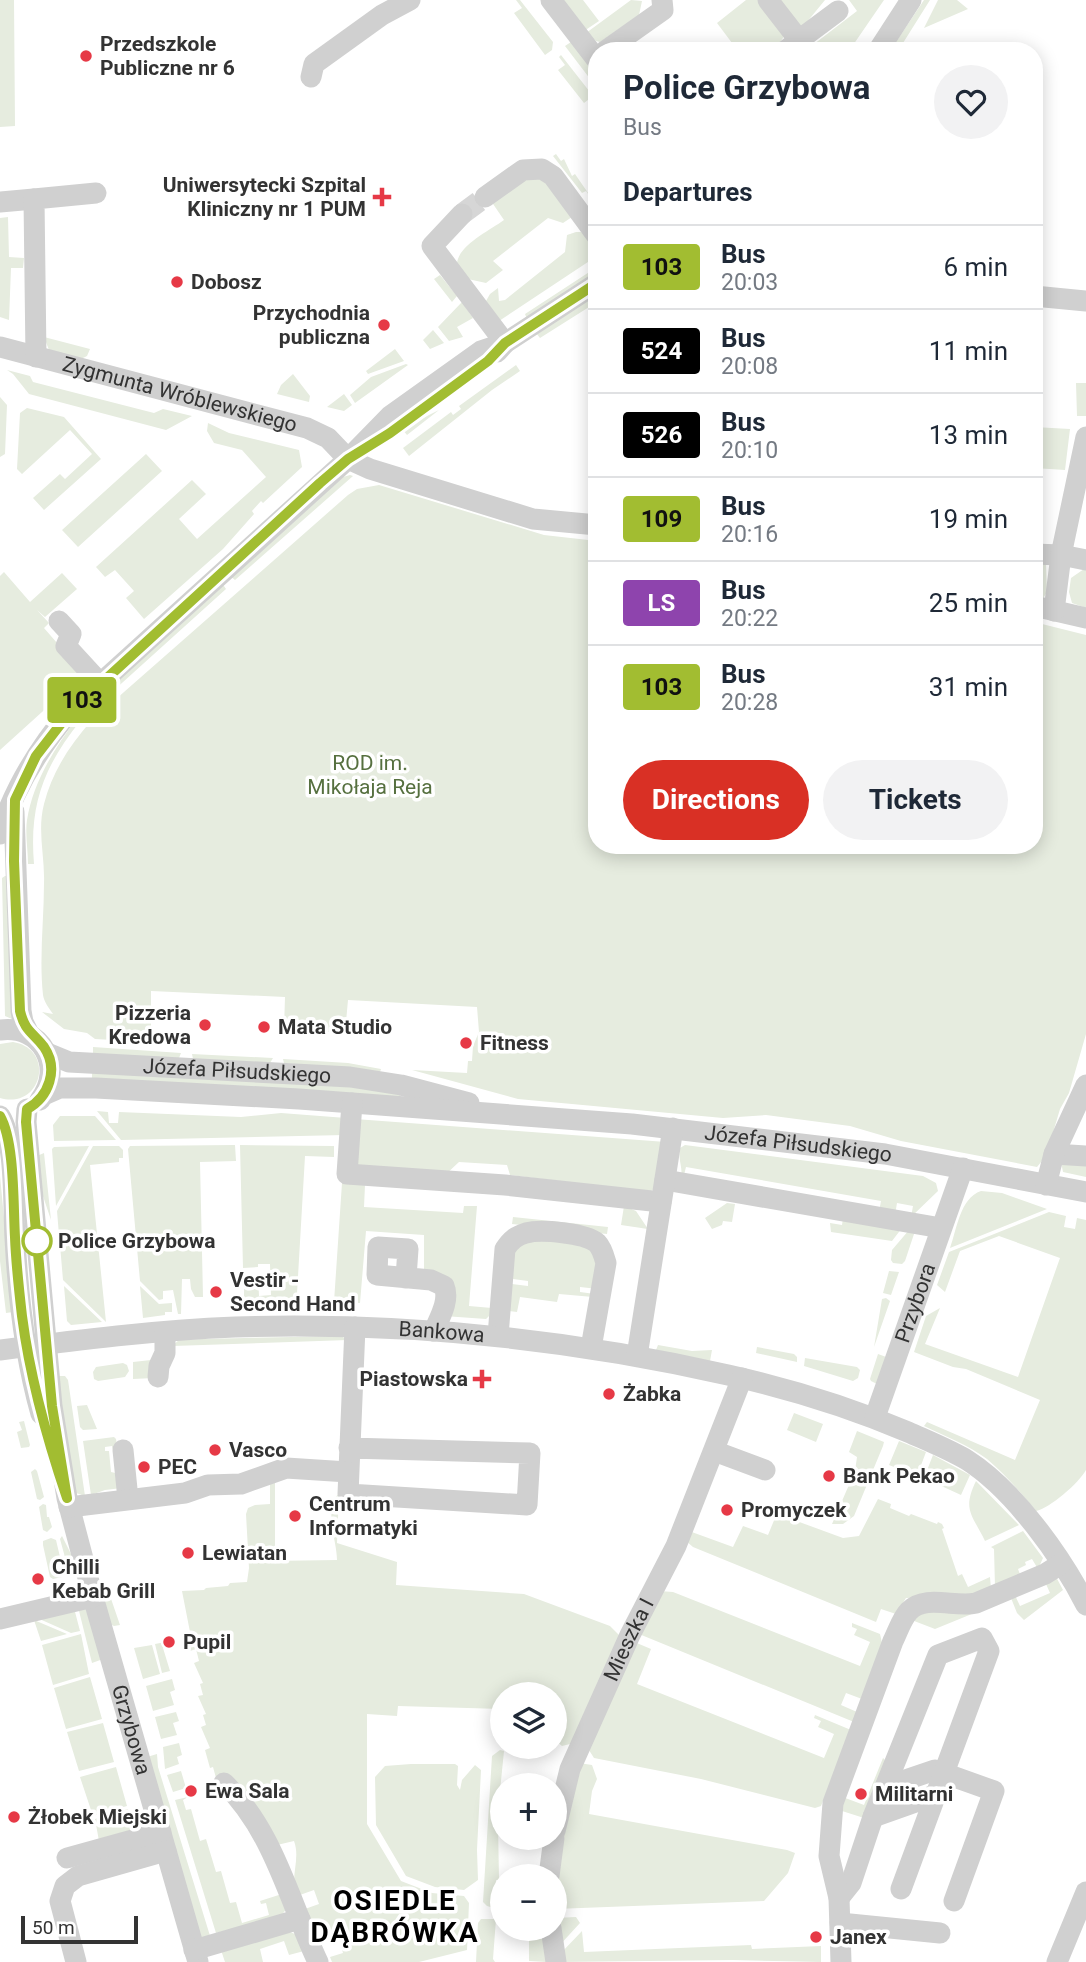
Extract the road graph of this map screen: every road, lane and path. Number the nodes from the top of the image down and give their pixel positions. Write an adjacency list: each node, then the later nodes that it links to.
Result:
1 (410, 0): 12 (street)
2 (551, 0): 11 (street)
3 (662, 0): 7 (street)
4 (768, 0): 8 (street)
5 (911, 0): 10 (street)
6 (838, 11): 9 (street)
7 (618, 42)
8 (790, 42)
9 (796, 42)
10 (884, 42)
11 (588, 43)
12 (310, 77)
13 (29, 191): 14 (street); 16 (street); 24 (street)
14 (96, 193)
15 (485, 197): 18 (street)
16 (0, 202)
17 (462, 214): 22 (street)
18 (588, 224)
19 (588, 289): 22 (street)
20 (1043, 297): 21 (street)
21 (1086, 300)
22 (505, 343): 25 (street); 28 (street)
23 (0, 347): 24 (street, Zygmunta Wróblewskiego)
24 (36, 357): 26 (street, Zygmunta Wróblewskiego)
25 (382, 422): 26 (street); 28 (street)
26 (307, 428): 28 (street, Zygmunta Wróblewskiego)
27 (1086, 437): 31 (street)
28 (348, 459): 29 (street); 36 (street)
29 (588, 524)
30 (1043, 554): 31 (street)
31 (1061, 555): 32 (street); 33 (street)
32 (1086, 560)
33 (1044, 609): 34 (street)
34 (1086, 618)
35 (59, 621): 36 (street)
36 (100, 683): 37 (street)
37 (7, 793): 38 (street); 40 (street)
38 (0, 834)
39 (0, 1030): 40 (street)
40 (29, 1034): 41 (street)
41 (47, 1053): 43 (street); 47 (street, Józefa Piłsudskiego)
42 (1086, 1085): 49 (street)
43 (44, 1095): 44 (street, Józefa Piłsudskiego); 45 (street)
44 (352, 1103): 47 (street, Józefa Piłsudskiego); 55 (street)
45 (27, 1109): 46 (street); 64 (street, Grzybowa)
46 (0, 1114): 59 (street, Grzybowa)
47 (509, 1114): 48 (street, Józefa Piłsudskiego)
48 (673, 1128): 51 (street, Józefa Piłsudskiego); 52 (street)
49 (1054, 1154): 50 (street); 53 (street)
50 (1086, 1156)
51 (963, 1168): 53 (street, Józefa Piłsudskiego); 56 (street, Przybora)
52 (665, 1180): 55 (street); 56 (street)
53 (1046, 1185): 54 (street, Józefa Piłsudskiego)
54 (1086, 1192)
55 (662, 1202): 65 (street)
56 (942, 1228): 70 (street, Przybora)
57 (667, 1251): 65 (street)
58 (405, 1278): 61 (street)
59 (22, 1316): 64 (street, Grzybowa); 66 (street)
60 (355, 1327): 61 (street, Bankowa); 62 (street, Bankowa); 71 (street)
61 (435, 1331): 63 (street, Bankowa)
62 (165, 1332): 64 (street, Bankowa); 68 (street)
63 (498, 1336): 67 (street, Bankowa); 67 (street)
64 (37, 1345): 66 (street, Bankowa); 77 (street, Grzybowa)
65 (639, 1346): 67 (street, Bankowa); 69 (street, Bankowa)
66 (0, 1348)
67 (591, 1348)
68 (158, 1377)
69 (742, 1378): 70 (street, Bankowa); 73 (street, Mieszka I)
70 (875, 1417): 78 (street)
71 (349, 1448): 75 (street); 75 (street)
72 (123, 1450): 76 (street)
73 (714, 1451): 74 (street); 83 (street, Mieszka I)
74 (765, 1470)
75 (348, 1472): 76 (street)
76 (128, 1499): 77 (street)
77 (68, 1502): 79 (street, Grzybowa)
78 (1072, 1572): 80 (street); 92 (street)
79 (93, 1597): 81 (street); 88 (street, Grzybowa)
80 (1086, 1605)
81 (0, 1619)
82 (943, 1772): 85 (street); 85 (street); 86 (street); 93 (street)
83 (567, 1781)
84 (224, 1783): 94 (street)
85 (885, 1787): 87 (street)
86 (935, 1795): 87 (street); 90 (street)
87 (873, 1817): 92 (street)
88 (163, 1842): 89 (street); 98 (street, Grzybowa); 99 (street)
89 (67, 1858)
90 (901, 1889)
91 (1086, 1892): 103 (street)
92 (839, 1898): 95 (street)
93 (954, 1901)
94 (300, 1919): 98 (street); 100 (street)
95 (840, 1923): 96 (street); 102 (street)
96 (940, 1933)
97 (553, 1941): 101 (street)
98 (196, 1956)
99 (76, 1962)
100 (318, 1962)
101 (556, 1962)
102 (842, 1962)
103 (1056, 1962)

